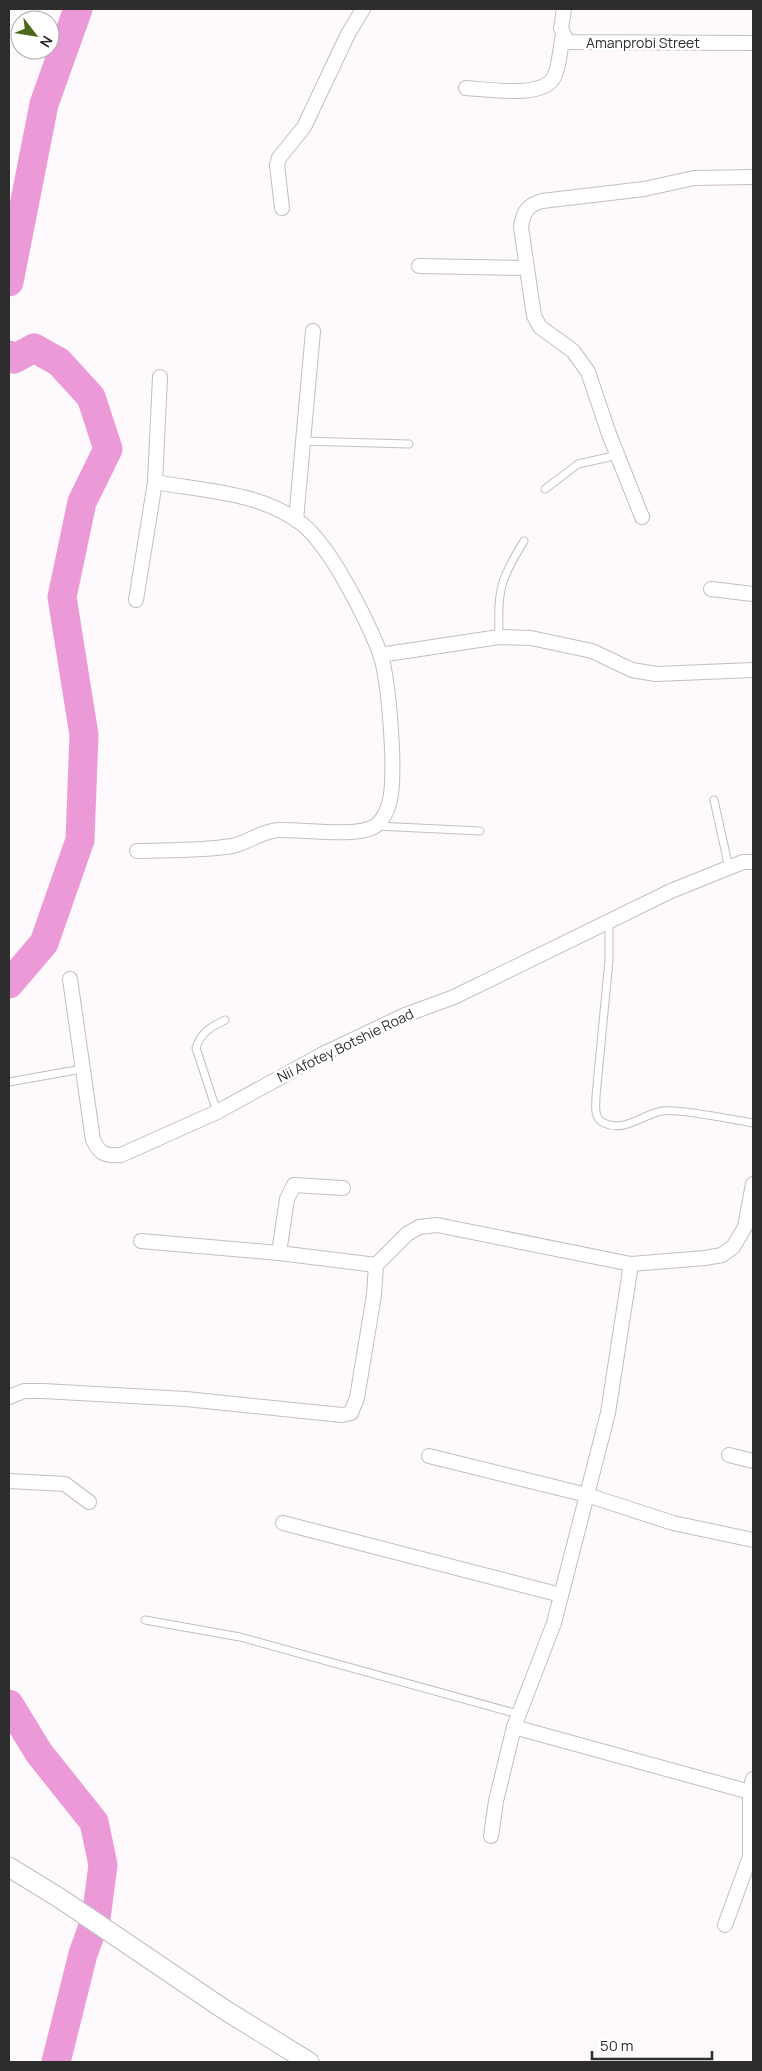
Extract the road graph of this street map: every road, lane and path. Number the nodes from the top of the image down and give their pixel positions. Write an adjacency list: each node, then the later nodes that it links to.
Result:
1 (363, 9): 7 (street)
2 (564, 9): 3 (street)
3 (563, 35): 4 (street, Amanprobi Street); 5 (street)
4 (753, 43)
5 (466, 88)
6 (753, 177): 9 (street)
7 (282, 208)
8 (419, 266): 9 (street)
9 (527, 268): 14 (street)
10 (313, 331): 12 (street)
11 (160, 377): 15 (street)
12 (303, 441): 13 (lane); 18 (street)
13 (409, 444)
14 (618, 455): 16 (lane); 17 (street)
15 (154, 482): 18 (street); 22 (street)
16 (545, 489)
17 (642, 517)
18 (296, 520): 24 (street)
19 (524, 541): 23 (lane)
20 (711, 589): 21 (street)
21 (753, 594)
22 (136, 600)
23 (499, 637): 24 (street); 25 (street)
24 (380, 655): 27 (street)
25 (753, 670)
26 (714, 800): 31 (lane)
27 (376, 826): 28 (lane); 29 (street)
28 (480, 830)
29 (137, 851)
30 (753, 862): 31 (street, Nii Afotey Botshie Road)
31 (729, 868): 32 (street, Nii Afotey Botshie Road)
32 (609, 921): 37 (street, Nii Afotey Botshie Road); 38 (lane)
33 (70, 979): 35 (street, Nii Afotey Botshie Road)
34 (226, 1020): 37 (lane)
35 (82, 1069): 36 (lane); 37 (street, Nii Afotey Botshie Road)
36 (9, 1082)
37 (217, 1112)
38 (753, 1123)
39 (753, 1184): 43 (street)
40 (343, 1188): 42 (street)
41 (141, 1241): 42 (street)
42 (279, 1253): 44 (street)
43 (631, 1264): 44 (street); 50 (street)
44 (376, 1265): 45 (street)
45 (9, 1397)
46 (729, 1455): 48 (street)
47 (429, 1456): 50 (street)
48 (753, 1461)
49 (9, 1481): 51 (street)
50 (586, 1495): 53 (street); 54 (street)
51 (89, 1502)
52 (283, 1523): 54 (street)
53 (753, 1540)
54 (561, 1595): 56 (street)
55 (145, 1620): 56 (lane)
56 (516, 1720): 57 (street); 58 (street)
57 (752, 1786): 60 (street)
58 (491, 1836)
59 (9, 1867): 61 (street)
60 (725, 1925)
61 (309, 2062)

